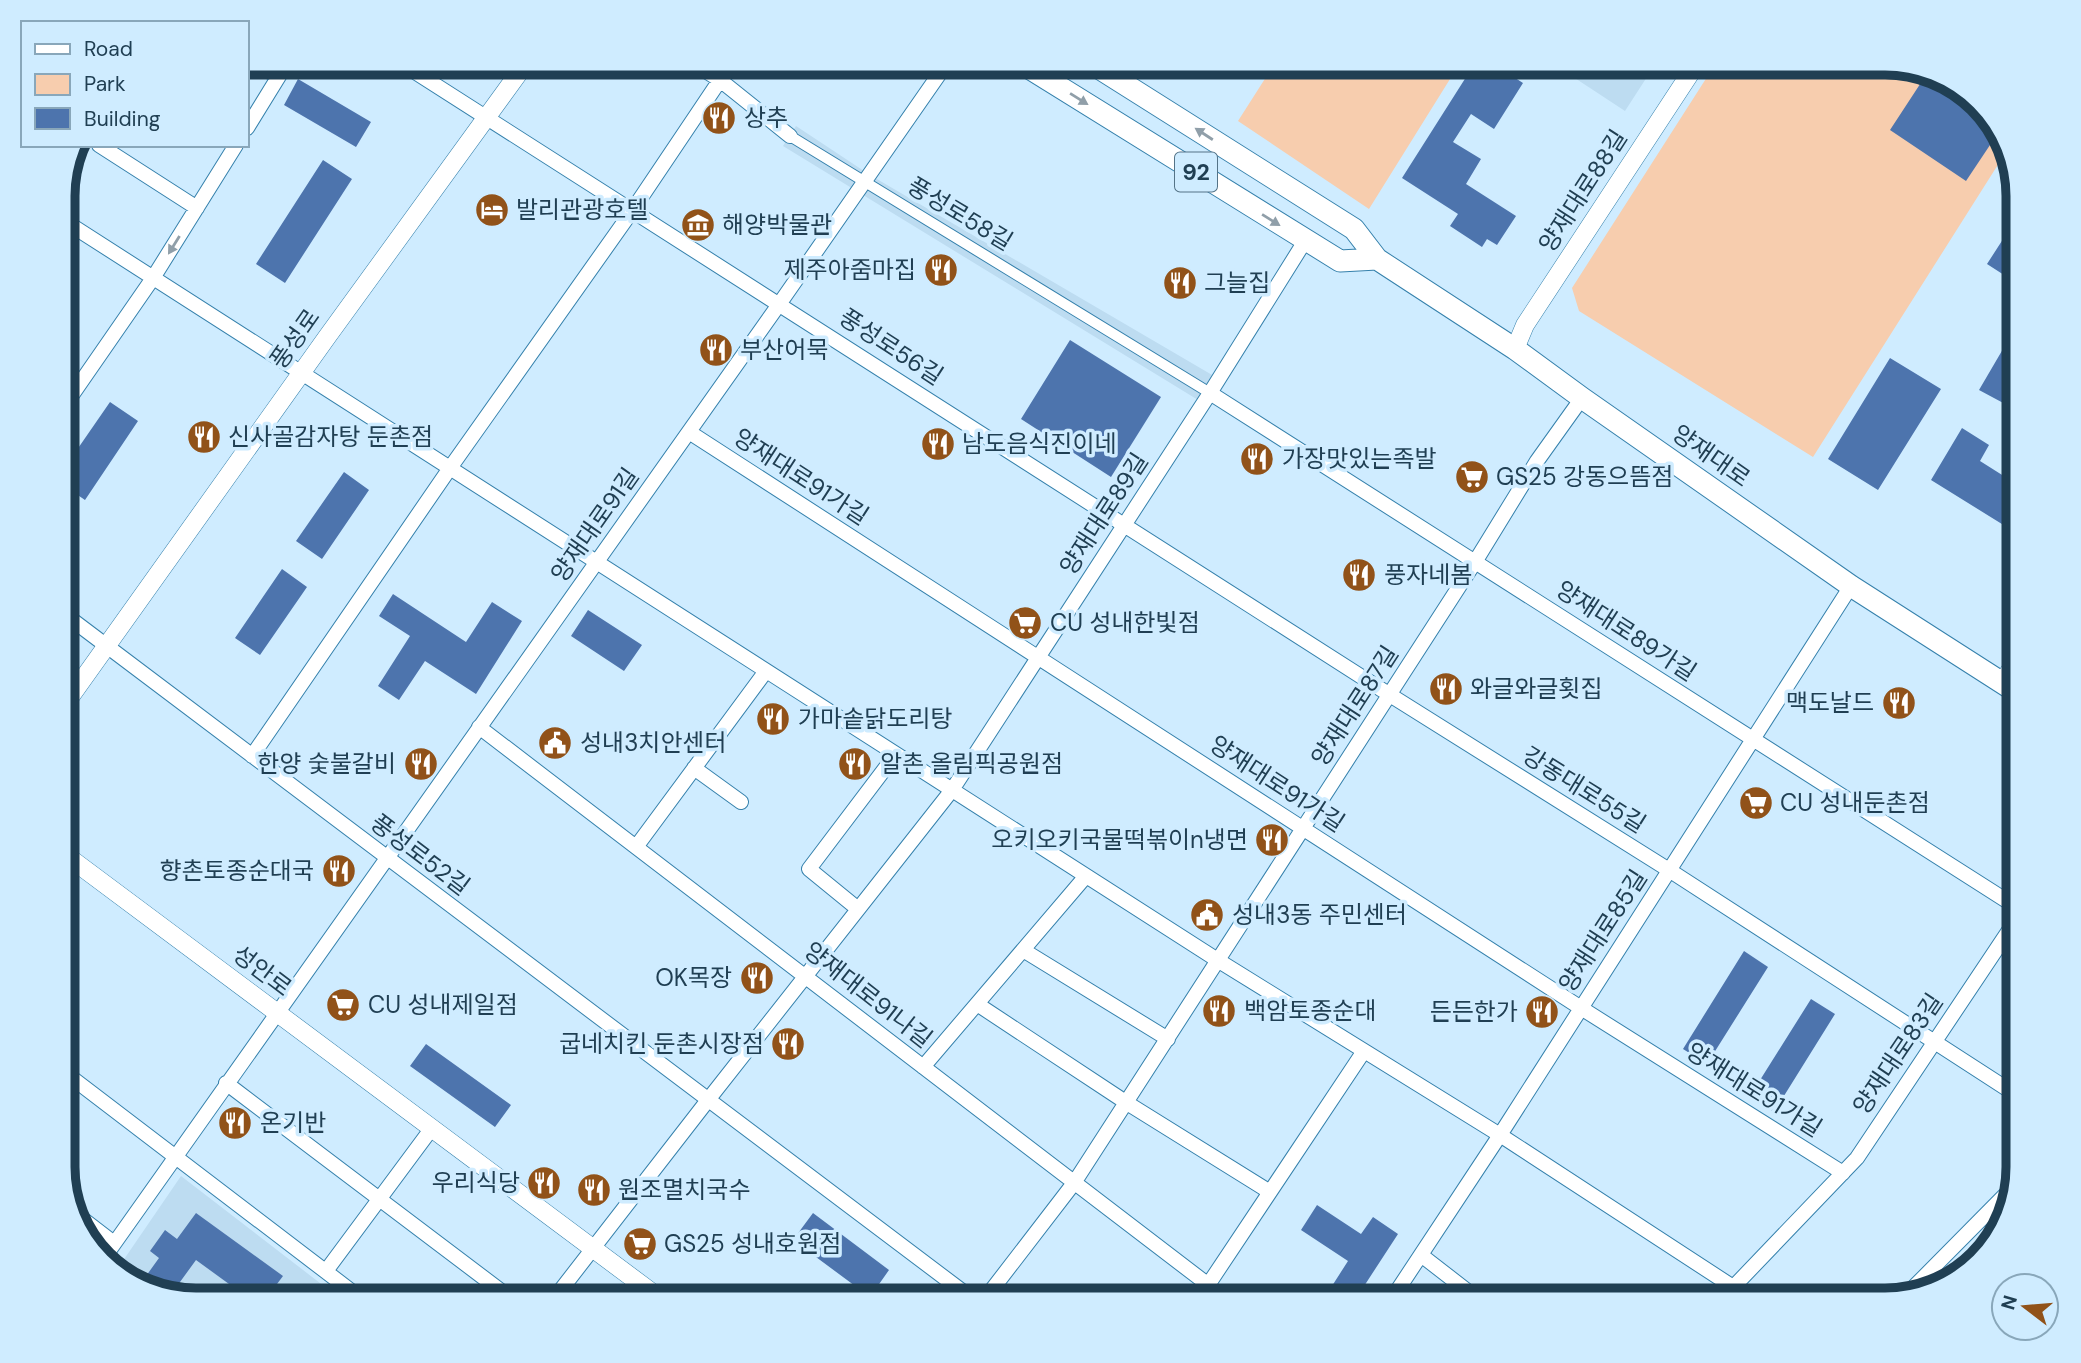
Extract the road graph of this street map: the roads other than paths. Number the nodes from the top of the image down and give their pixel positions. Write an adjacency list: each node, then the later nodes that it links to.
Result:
1 (275, 75): 9 (street)
2 (419, 75): 11 (street, 풍성로56길)
3 (518, 75): 11 (street, 풍성로)
4 (712, 75): 10 (street, 풍성로58길)
5 (939, 75): 16 (street, 양재대로91길)
6 (1040, 75): 20 (main road, 92, one-way to 20)
7 (1110, 75): 21 (main road, 양재대로 / 92, one-way to 7)
8 (1689, 75): 24 (street, 양재대로88길)
9 (278, 77): 12 (street)
10 (720, 80): 13 (street, 풍성로58길); 18 (street)
11 (487, 119): 18 (street, 풍성로56길); 25 (street, 풍성로)
12 (248, 126)
13 (790, 136): 16 (street, 풍성로58길)
14 (102, 147): 17 (street)
15 (235, 147): 17 (street)
16 (864, 182): 23 (street, 양재대로91길); 27 (street, 풍성로58길)
17 (197, 208): 22 (street, one-way to 22)
18 (632, 211): 23 (street, 풍성로56길); 30 (street)
19 (76, 228): 22 (street)
20 (1305, 241): 21 (main road, 92); 27 (street, 양재대로89길)
21 (1377, 259): 24 (main road, 양재대로 / 92)
22 (153, 278): 25 (street); 26 (street)
23 (780, 303): 29 (street, 양재대로91길); 31 (street, 풍성로56길)
24 (1516, 349): 28 (main road, 양재대로 / 92)
25 (302, 372): 30 (street); 36 (street, 풍성로)
26 (76, 389)
27 (1210, 393): 31 (street, 양재대로89길); 33 (street, 양재대로89가길)
28 (1582, 398): 33 (street, 양재대로87길); 34 (main road, 양재대로 / 92)
29 (689, 432): 32 (street, 양재대로91길); 37 (street, 양재대로91가길)
30 (450, 468): 32 (street); 45 (street)
31 (1125, 524): 37 (street, 양재대로89길); 41 (street, 강동대로55길)
32 (597, 562): 38 (street); 42 (street, 양재대로91길)
33 (1475, 562): 41 (street, 양재대로87길); 43 (street, 양재대로89가길)
34 (1851, 586): 39 (main road, 양재대로 / 92); 43 (street, 양재대로85길)
35 (76, 622): 36 (street)
36 (107, 645): 40 (street, 풍성로); 45 (street, 풍성로52길)
37 (1038, 658): 47 (street, 양재대로89길); 49 (street, 양재대로91가길)
38 (766, 671): 44 (street); 46 (street)
39 (2006, 685)
40 (76, 689)
41 (1390, 695): 49 (street, 양재대로87길); 53 (street, 강동대로55길)
42 (479, 727): 50 (street, 양재대로91나길); 51 (street, 양재대로91길)
43 (1753, 739): 53 (street, 양재대로85길); 55 (street, 양재대로89가길)
44 (896, 754): 47 (street); 56 (street)
45 (252, 756): 51 (street, 풍성로52길)
46 (694, 768): 48 (street); 50 (street)
47 (952, 790): 54 (street); 56 (street, 양재대로89길)
48 (741, 802)
49 (1304, 828): 59 (street, 양재대로87길); 62 (street, 양재대로91가길)
50 (636, 847): 60 (street, 양재대로91나길)
51 (386, 858): 63 (street, 양재대로91길); 71 (street, 풍성로52길)
52 (76, 863): 63 (street, 성안로)
53 (1669, 870): 62 (street, 양재대로85길); 65 (street, 강동대로55길)
54 (1086, 876): 58 (street); 59 (street)
55 (2006, 900)
56 (858, 909): 60 (street, 양재대로89길)
57 (2006, 935): 65 (street, 양재대로83길)
58 (1023, 950): 61 (street); 64 (street)
59 (1219, 961): 64 (street, 양재대로87길); 66 (street)
60 (805, 976): 67 (street, 양재대로91나길); 71 (street, 양재대로89길)
61 (977, 1004): 67 (street); 72 (street)
62 (1581, 1008): 74 (street, 양재대로85길); 76 (street, 양재대로91가길)
63 (276, 1011): 69 (street, 양재대로91길); 73 (street, 성안로)
64 (1168, 1039): 72 (street, 양재대로87길)
65 (1933, 1041): 70 (street, 강동대로55길); 76 (street, 양재대로83길)
66 (1364, 1051): 74 (street); 78 (street)
67 (923, 1067): 77 (street, 양재대로91나길)
68 (76, 1081): 75 (street)
69 (226, 1083): 75 (street, 양재대로91길); 79 (street)
70 (2006, 1088)
71 (708, 1100): 83 (street, 양재대로89길); 94 (street, 풍성로52길)
72 (1127, 1103): 77 (street, 양재대로87길); 78 (street)
73 (432, 1128): 79 (street); 83 (street, 성안로)
74 (1500, 1135): 85 (street, 양재대로85길); 89 (street)
75 (175, 1156): 82 (street, 양재대로91길); 86 (street)
76 (1843, 1173): 89 (street, 양재대로83길)
77 (1074, 1183): 88 (street, 양재대로91나길); 95 (street, 양재대로87길)
78 (1270, 1192): 88 (street)
79 (379, 1199): 86 (street); 91 (street)
80 (2000, 1200): 87 (street)
81 (90, 1224): 82 (street)
82 (114, 1243): 84 (street, 양재대로91길)
83 (593, 1248): 92 (street, 양재대로89길); 93 (street, 성안로)
84 (109, 1250)
85 (1421, 1255): 97 (street, 양재대로85길); 98 (street)
86 (326, 1271): 90 (street)
87 (1917, 1284)
88 (1208, 1285): 96 (street, 양재대로91나길)
89 (1733, 1287)
90 (348, 1288)
91 (497, 1288)
92 (565, 1288)
93 (646, 1288)
94 (958, 1288)
95 (993, 1288)
96 (1212, 1288)
97 (1399, 1288)
98 (1464, 1288)

